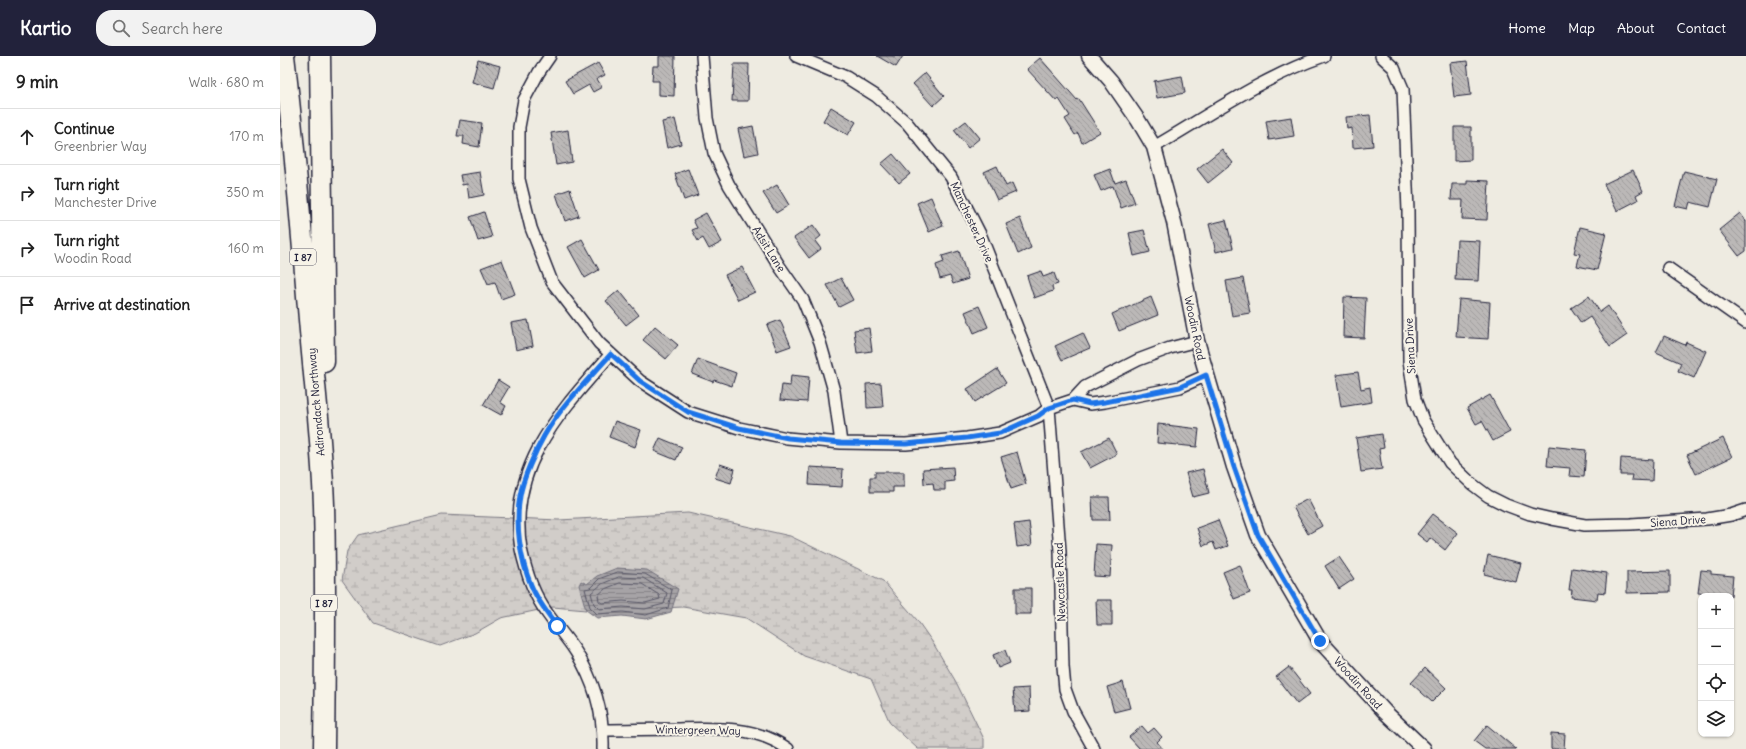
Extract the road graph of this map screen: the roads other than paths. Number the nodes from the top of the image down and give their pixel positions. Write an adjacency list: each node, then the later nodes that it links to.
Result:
1 (284, 56): 18 (highway, Adirondack Northway / I 87)
2 (320, 56): 18 (highway)
3 (550, 56): 13 (street)
4 (702, 56): 17 (street, Adsit Lane)
5 (796, 56): 16 (street, Manchester Drive)
6 (1089, 56): 9 (street, Woodin Road)
7 (1324, 56): 9 (street)
8 (1381, 56): 19 (street, Siena Drive)
9 (1154, 147): 12 (street, Woodin Road)
10 (1668, 268): 11 (street)
11 (1746, 323)
12 (1197, 341): 14 (street, Woodin Road); 15 (street)
13 (611, 354): 17 (street); 20 (street)
14 (1206, 375): 15 (street); 25 (street, Woodin Road)
15 (1073, 400): 16 (street)
16 (1049, 408): 17 (street); 24 (street, Newcastle Road)
17 (841, 443)
18 (321, 458): 21 (highway, Adirondack Northway / I 87)
19 (1746, 510)
20 (604, 730): 22 (street); 23 (street, Wintergreen Way)
21 (324, 749)
22 (603, 749)
23 (788, 749)
24 (1094, 749)
25 (1424, 749)

